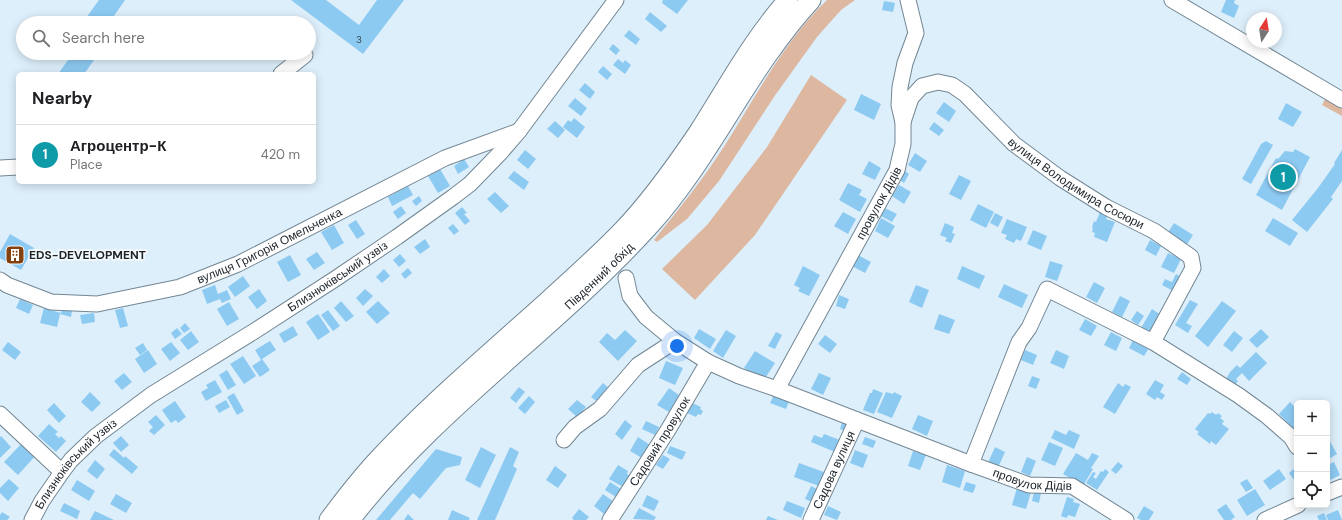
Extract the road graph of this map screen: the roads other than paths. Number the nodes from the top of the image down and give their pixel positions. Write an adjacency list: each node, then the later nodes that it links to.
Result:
1 (616, 0): 10 (street, Близнюківський узвіз)
2 (788, 0): 29 (main road, Південний обхід)
3 (811, 0): 30 (main road, Південний обхід)
4 (908, 0): 9 (street, провулок Дідів)
5 (1172, 0): 8 (street)
6 (299, 60): 7 (street)
7 (284, 72)
8 (1342, 100)
9 (903, 122): 16 (street, вулиця Володимира Сосюри); 18 (street, провулок Дідів)
10 (520, 131): 14 (street, вулиця Григорія Омельченка); 24 (street, Близнюківський узвіз)
11 (16, 167): 12 (street)
12 (0, 168)
13 (626, 278): 15 (street, провулок Дідів)
14 (2, 287)
15 (675, 341): 17 (street, провулок Дідів); 21 (street)
16 (1153, 342): 22 (street); 23 (street)
17 (708, 362): 18 (street, провулок Дідів); 31 (street, Садовий провулок)
18 (778, 389): 20 (street, провулок Дідів)
19 (0, 414): 24 (street)
20 (857, 420): 23 (street, провулок Дідів); 32 (street, Садова вулиця)
21 (564, 440)
22 (1294, 442)
23 (971, 464): 33 (street, провулок Дідів)
24 (62, 472): 28 (street, Близнюківський узвіз)
25 (1342, 487): 26 (street)
26 (1330, 492)
27 (1294, 507): 34 (street)
28 (32, 520)
29 (329, 520)
30 (350, 520)
31 (610, 520)
32 (811, 520)
33 (1126, 520)
34 (1265, 520)

